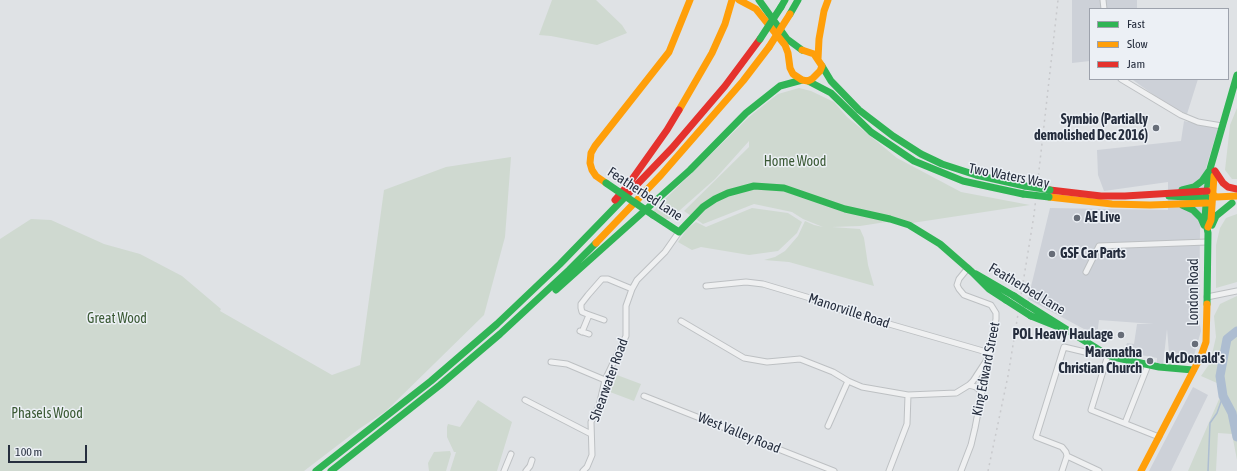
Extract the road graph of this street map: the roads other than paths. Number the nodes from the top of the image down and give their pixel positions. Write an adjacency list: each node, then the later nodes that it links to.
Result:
1 (690, 0): 22 (main road, Featherbed Lane, bridge)
2 (732, 0): 20 (main road)
3 (739, 0): 10 (main road)
4 (760, 0): 8 (main road)
5 (785, 0): 20 (main road, bridge)
6 (798, 0): 34 (main road, bridge)
7 (828, 0): 8 (main road)
8 (820, 62): 10 (main road); 15 (main road, Two Waters Way, bridge)
9 (1237, 75): 12 (main road, London Road)
10 (805, 80): 19 (main road, Two Waters Way, bridge); 34 (main road)
11 (1123, 80): 12 (street)
12 (1222, 126): 13 (main road, London Road)
13 (1213, 170): 14 (main road); 15 (main road); 16 (main road, London Road)
14 (1237, 189): 16 (main road, Two Waters Way)
15 (1161, 195): 16 (main road, Two Waters Way)
16 (1210, 196): 17 (main road); 18 (main road, Two Waters Way); 19 (main road, Two Waters Way); 21 (main road, London Road)
17 (1237, 196)
18 (1235, 202): 21 (main road)
19 (1182, 205): 21 (main road)
20 (594, 230): 56 (main road)
21 (1208, 231): 23 (main road, London Road)
22 (679, 232): 24 (main road, Featherbed Lane); 27 (street, Shearwater Road)
23 (1207, 242): 25 (street); 29 (main road, London Road)
24 (970, 270): 33 (main road, Featherbed Lane, bridge); 33 (main road, Featherbed Lane, bridge); 37 (street, King Edward Street)
25 (1086, 272)
26 (706, 286): 37 (street, Manorville Road)
27 (632, 289): 30 (street); 42 (street, Shearwater Road)
28 (1237, 291): 29 (street)
29 (1207, 297): 41 (main road, London Road)
30 (589, 315): 31 (street); 35 (street)
31 (604, 320)
32 (681, 321): 43 (street)
33 (1067, 330): 36 (main road, Featherbed Lane)
34 (500, 334): 57 (main road)
35 (589, 334)
36 (1096, 348): 38 (main road, Featherbed Lane); 54 (street)
37 (990, 354): 44 (street); 45 (street, King Edward Street)
38 (1108, 355): 40 (main road, Featherbed Lane); 49 (street)
39 (552, 362): 42 (street)
40 (1148, 365): 41 (main road, Featherbed Lane); 49 (street)
41 (1193, 370): 52 (main road, London Road)
42 (605, 380): 51 (street, Shearwater Road)
43 (848, 381): 46 (street); 50 (street)
44 (969, 385): 45 (street); 46 (street)
45 (982, 392): 63 (street, King Edward Street)
46 (908, 395): 62 (street)
47 (644, 396): 61 (street, West Valley Road)
48 (525, 400): 51 (street)
49 (1125, 423): 52 (street)
50 (828, 426)
51 (591, 434): 60 (street, Shearwater Road)
52 (1159, 437): 66 (main road, London Road)
53 (511, 454): 58 (street)
54 (1067, 456): 64 (street); 65 (street)
55 (532, 460): 59 (street)
56 (316, 471)
57 (332, 471)
58 (504, 471)
59 (526, 471)
60 (583, 471)
61 (834, 471)
62 (889, 471)
63 (961, 471)
64 (1062, 471)
65 (1099, 471)
66 (1141, 471)

